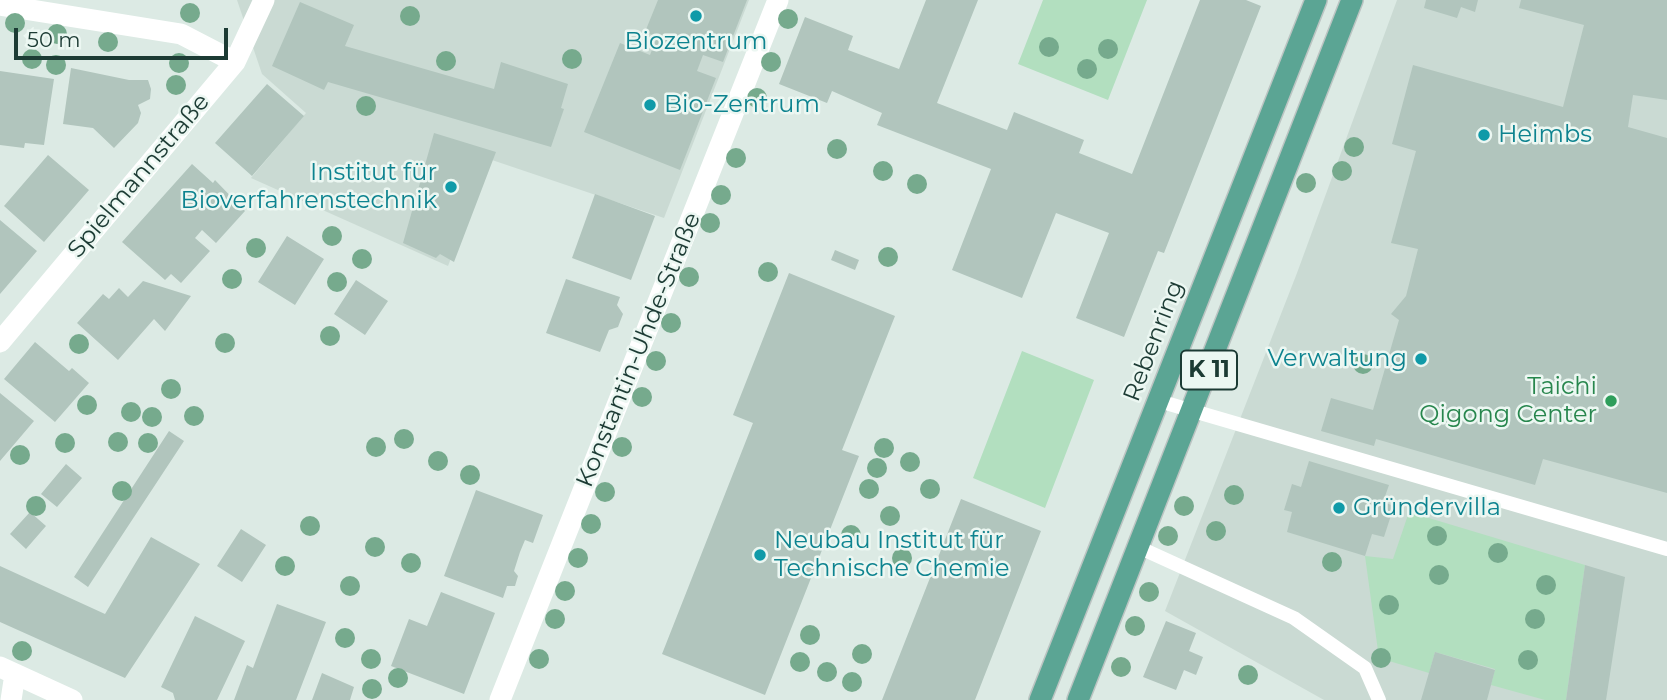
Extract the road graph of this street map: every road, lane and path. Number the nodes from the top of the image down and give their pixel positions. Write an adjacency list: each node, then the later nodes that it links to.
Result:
1 (264, 0): 6 (street, Spielmannstraße)
2 (778, 0): 15 (street, Konstantin-Uhde-Straße)
3 (1316, 0): 8 (main road, Rebenring / K 11)
4 (1352, 0): 9 (main road, K 11)
5 (0, 5): 6 (street)
6 (235, 62): 7 (street, Spielmannstraße)
7 (0, 342)
8 (1159, 401): 9 (lane); 16 (main road, Rebenring / K 11)
9 (1193, 411): 10 (main road, K 11); 11 (lane)
10 (1138, 547): 17 (main road, K 11); 18 (lane)
11 (1667, 549)
12 (7, 670): 13 (street); 14 (street)
13 (11, 700)
14 (72, 700)
15 (499, 700)
16 (1040, 700)
17 (1078, 700)
18 (1379, 700)

